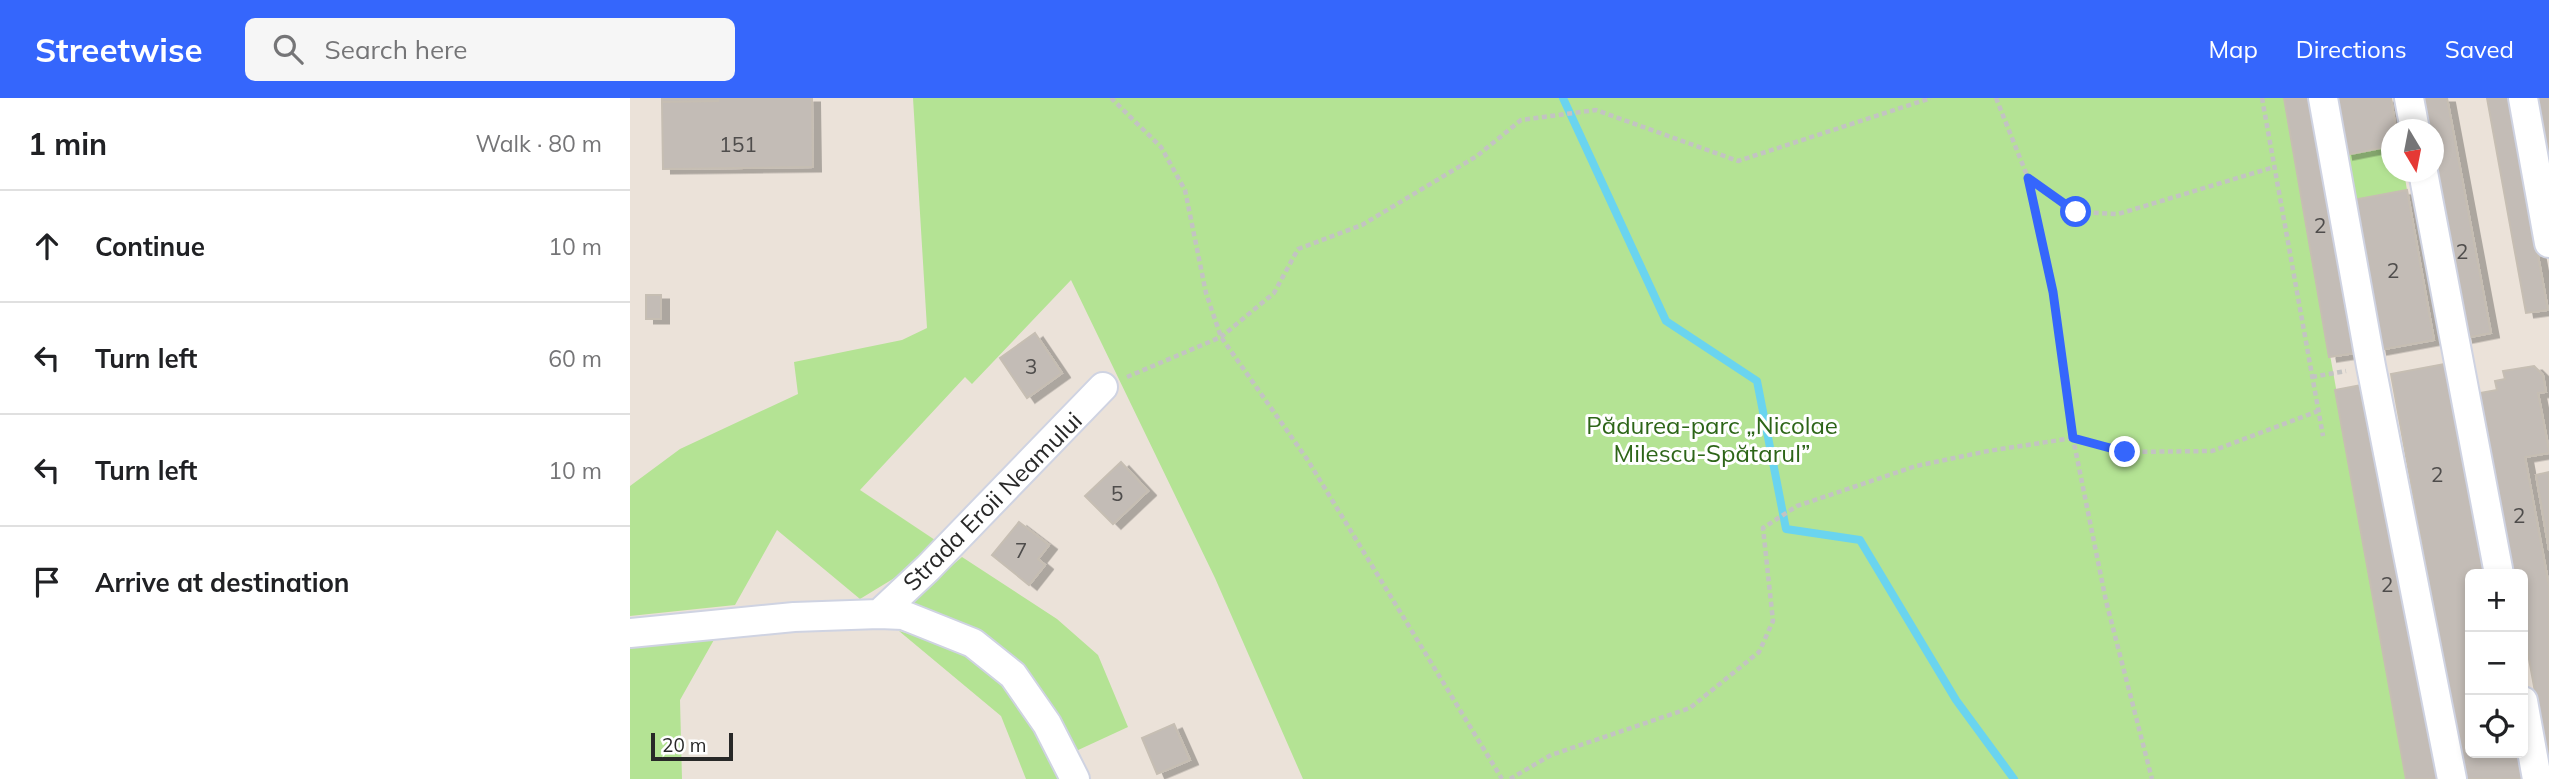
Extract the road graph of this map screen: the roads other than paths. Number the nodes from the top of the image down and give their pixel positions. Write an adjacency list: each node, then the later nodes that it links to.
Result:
1 (2323, 98): 13 (street)
2 (2409, 98): 4 (street)
3 (2523, 98): 6 (street)
4 (2413, 119)
5 (2425, 182): 8 (street)
6 (2549, 243)
7 (1103, 387): 9 (street, Strada Eroii Neamului)
8 (2498, 569)
9 (879, 614): 10 (street, Strada Eroii Neamului); 12 (street, Strada Eroii Neamului)
10 (630, 633)
11 (2528, 727): 14 (street)
12 (1075, 779)
13 (2452, 779)
14 (2538, 779)

